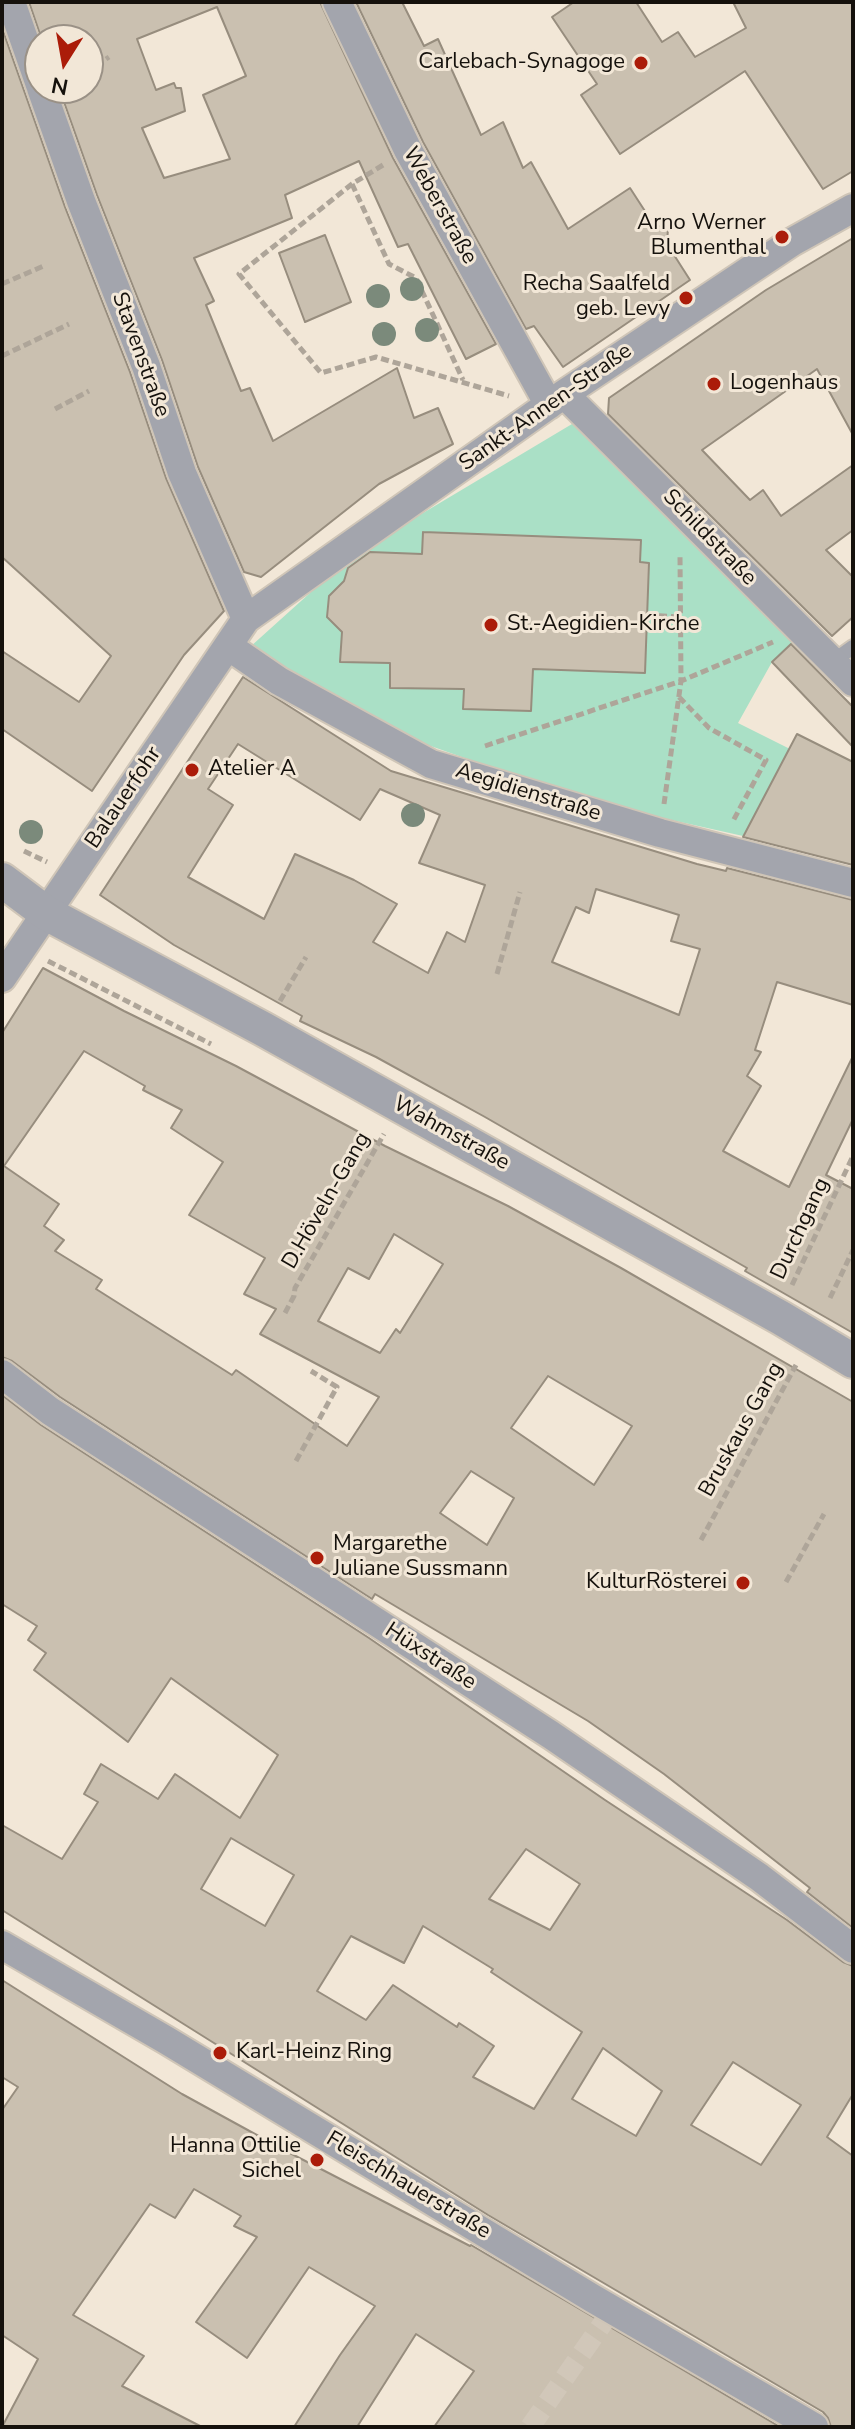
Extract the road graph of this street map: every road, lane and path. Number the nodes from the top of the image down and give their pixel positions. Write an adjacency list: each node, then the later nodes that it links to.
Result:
1 (11, 2): 3 (street, Stavenstraße)
2 (337, 2): 5 (street, Weberstraße)
3 (24, 40)
4 (46, 104): 19 (street, Stavenstraße)
5 (408, 150): 6 (path); 14 (street, Weberstraße)
6 (352, 184): 12 (path); 12 (path)
7 (853, 208): 14 (street, Sankt-Annen-Straße)
8 (46, 265): 9 (path)
9 (2, 284)
10 (69, 324): 11 (path)
11 (2, 356)
12 (464, 381): 14 (path)
13 (89, 391): 15 (path)
14 (557, 400): 16 (street, Schildstraße); 19 (street, Sankt-Annen-Straße)
15 (55, 409)
16 (679, 507): 18 (path); 20 (street, Schildstraße)
17 (647, 615): 18 (path)
18 (680, 617): 23 (path)
19 (246, 619): 21 (street, Balauerfohr)
20 (799, 631): 22 (street, Schildstraße); 23 (path)
21 (228, 646): 26 (street, Aegidienstraße); 30 (street, Balauerfohr)
22 (842, 654): 24 (street, Schildstraße)
23 (681, 681): 25 (path); 26 (path)
24 (853, 682)
25 (679, 697): 27 (path); 29 (path)
26 (431, 764): 27 (street, Aegidienstraße)
27 (660, 833): 29 (street, Aegidienstraße)
28 (14, 847): 30 (path)
29 (720, 847): 32 (street, Aegidienstraße)
30 (72, 876): 34 (street, Balauerfohr)
31 (2, 880): 34 (street, Wahmstraße)
32 (853, 883)
33 (520, 892): 36 (path)
34 (46, 913): 37 (street, Balauerfohr); 39 (street, Wahmstraße)
35 (306, 957): 38 (path)
36 (497, 974)
37 (2, 978)
38 (290, 983)
39 (400, 1106): 43 (path, D.Höveln-Gang); 44 (street, Wahmstraße)
40 (853, 1156): 44 (path, Durchgang)
41 (853, 1250): 42 (path)
42 (830, 1298)
43 (285, 1313)
44 (778, 1316): 45 (street, Wahmstraße)
45 (812, 1336): 46 (street, Wahmstraße); 51 (path, Bruskaus Gang)
46 (853, 1361)
47 (311, 1371): 49 (path)
48 (2, 1374): 54 (street, Hüxstraße)
49 (296, 1461)
50 (824, 1514): 52 (path)
51 (701, 1540)
52 (786, 1582)
53 (2, 1945): 55 (street, Fleischhauerstraße)
54 (853, 1949)
55 (814, 2427)

